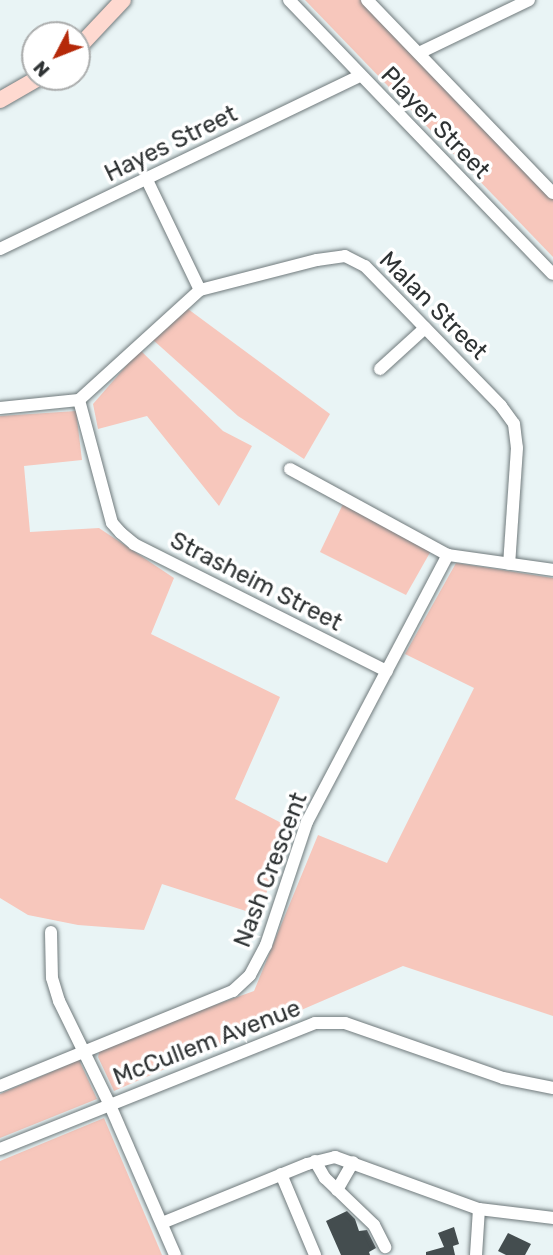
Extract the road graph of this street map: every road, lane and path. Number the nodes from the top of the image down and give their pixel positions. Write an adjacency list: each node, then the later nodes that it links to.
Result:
1 (123, 0): 5 (main road)
2 (289, 0): 7 (street, Player Street)
3 (367, 0): 6 (street)
4 (529, 0): 6 (street)
5 (91, 34)
6 (419, 53): 11 (street)
7 (359, 76): 10 (street, Hayes Street); 13 (street, Player Street)
8 (21, 88): 9 (main road)
9 (0, 100)
10 (146, 180): 12 (street, Hayes Street); 14 (street)
11 (553, 193)
12 (0, 249)
13 (552, 271)
14 (200, 290): 15 (street, Malan Street); 17 (street, Malan Street)
15 (425, 328): 16 (street); 21 (street, Malan Street)
16 (380, 369)
17 (79, 400): 18 (street); 23 (street, Strasheim Street)
18 (0, 408)
19 (290, 469): 20 (street)
20 (448, 555): 21 (street); 23 (street, Nash Crescent)
21 (509, 564): 22 (street)
22 (553, 570)
23 (387, 671): 25 (street, Nash Crescent)
24 (51, 932): 25 (street)
25 (85, 1052): 26 (street, Nash Crescent); 28 (street)
26 (0, 1086)
27 (553, 1088): 28 (street, McCullem Avenue)
28 (110, 1103): 29 (street, McCullem Avenue); 36 (street)
29 (0, 1149)
30 (315, 1161): 31 (street); 32 (street); 33 (street)
31 (353, 1162): 33 (street); 34 (street)
32 (281, 1174): 36 (street); 39 (street)
33 (337, 1189): 37 (street)
34 (479, 1209): 35 (street); 40 (street)
35 (553, 1219)
36 (162, 1223): 38 (street)
37 (384, 1247)
38 (175, 1255)
39 (315, 1255)
40 (476, 1255)

